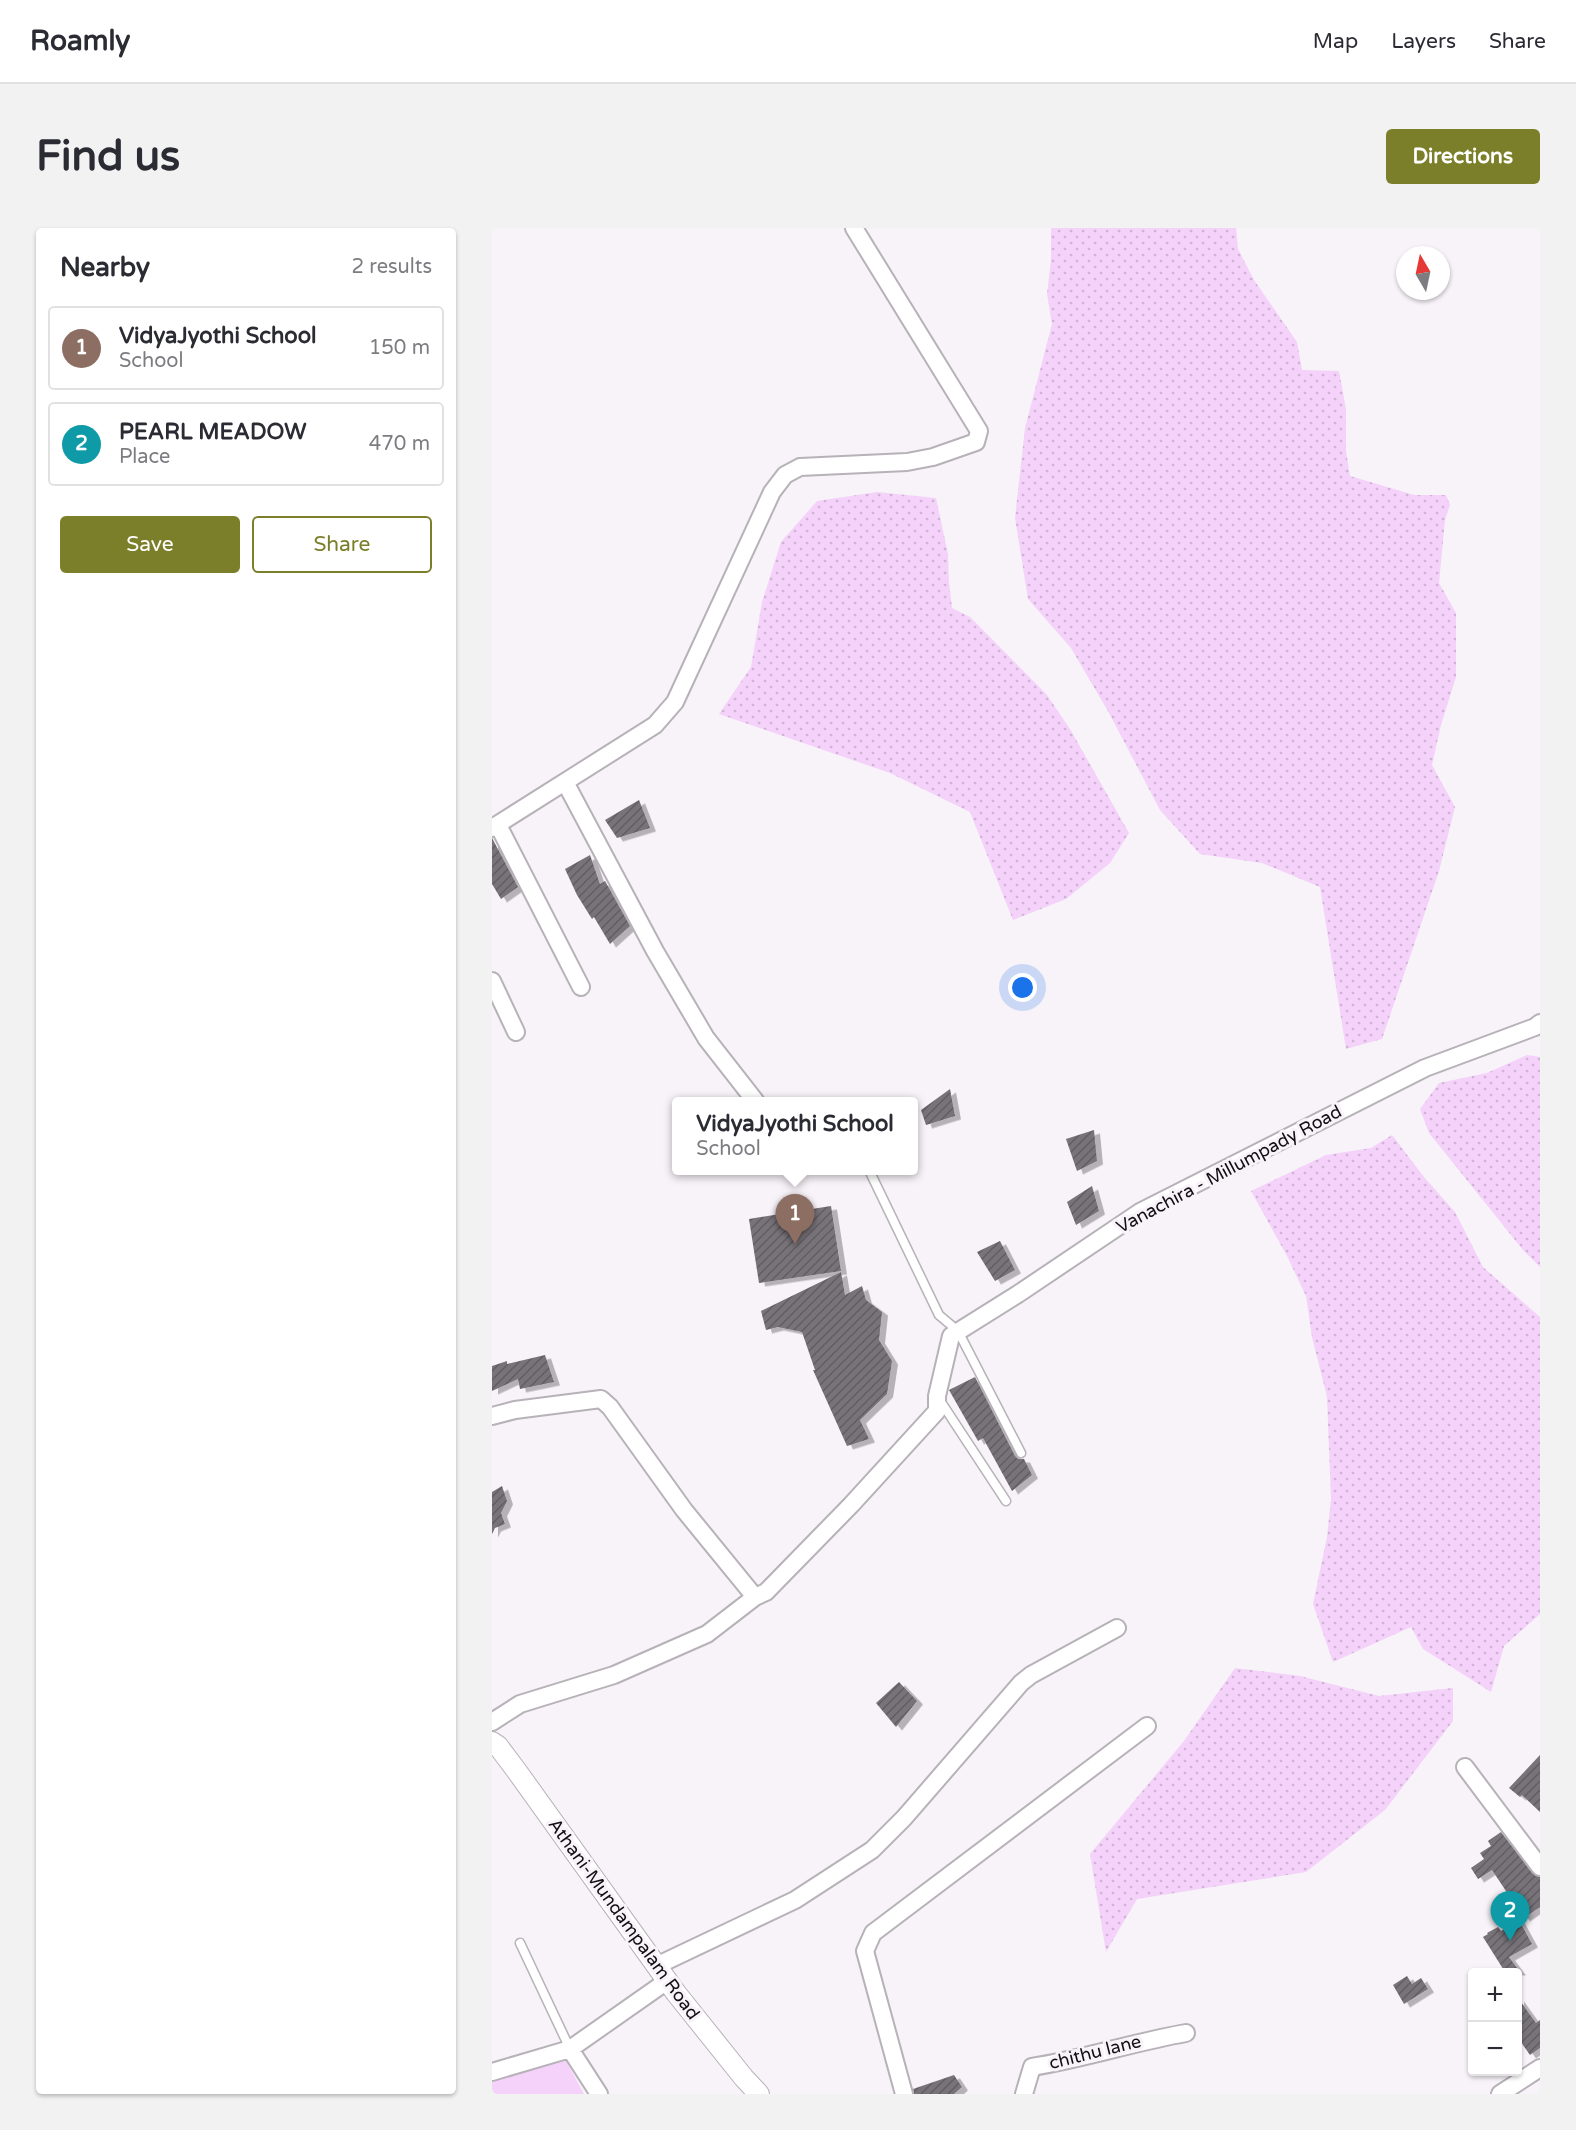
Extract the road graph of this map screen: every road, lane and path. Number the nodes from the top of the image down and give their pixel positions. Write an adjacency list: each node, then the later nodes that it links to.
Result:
1 (854, 228): 2 (street)
2 (565, 782): 3 (street); 8 (street)
3 (495, 827): 5 (street)
4 (492, 981): 7 (street)
5 (580, 987)
6 (1540, 1023): 10 (street, Vanachira - Millumpady Road)
7 (516, 1032)
8 (753, 1097)
9 (871, 1175): 10 (lane)
10 (958, 1331): 11 (street); 13 (lane)
11 (937, 1396): 14 (lane); 15 (street)
12 (492, 1416): 15 (street)
13 (1021, 1453)
14 (1006, 1501)
15 (755, 1597): 17 (street)
16 (1117, 1628): 23 (street)
17 (492, 1721)
18 (1147, 1726): 30 (street)
19 (492, 1742): 23 (street, Athani-Mundampalam Road)
20 (1465, 1767): 21 (street)
21 (1540, 1867)
22 (520, 1943): 25 (lane)
23 (662, 1973): 25 (street); 29 (street, Athani-Mundampalam Road)
24 (1186, 2033): 31 (street, chithu lane)
25 (570, 2049): 27 (street); 28 (street)
26 (1540, 2068): 32 (street)
27 (492, 2072)
28 (599, 2094)
29 (759, 2094)
30 (904, 2094)
31 (1024, 2094)
32 (1500, 2094)

